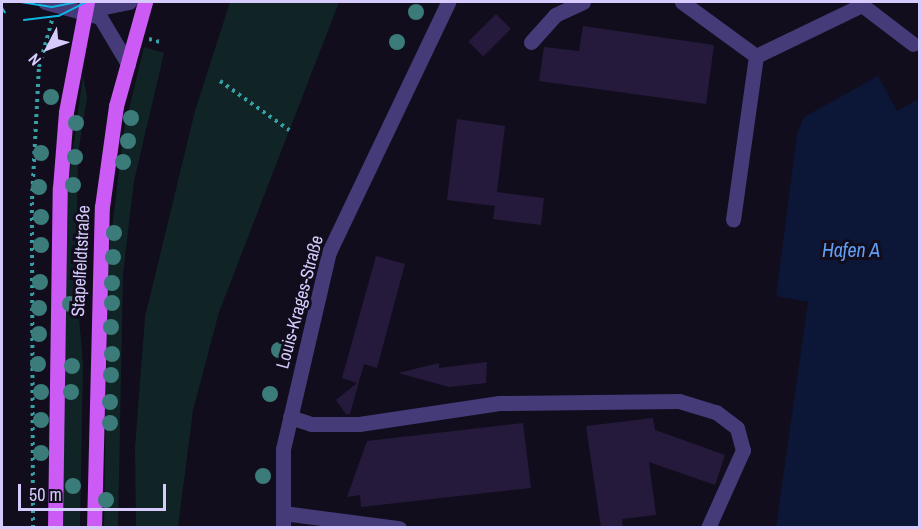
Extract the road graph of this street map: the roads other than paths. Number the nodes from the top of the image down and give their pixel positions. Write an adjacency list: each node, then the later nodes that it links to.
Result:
1 (46, 2): 8 (street)
2 (129, 2): 8 (street)
3 (145, 2): 12 (main road, Stapelfeldtstraße)
4 (448, 2): 14 (street, Louis-Krages-Straße)
5 (583, 2): 9 (street)
6 (682, 2): 11 (street)
7 (860, 3): 10 (street); 11 (street)
8 (86, 6): 12 (street); 16 (main road, Stapelfeldtstraße)
9 (531, 42)
10 (913, 44)
11 (756, 56): 13 (street)
12 (128, 64): 17 (main road, Stapelfeldtstraße)
13 (733, 219)
14 (290, 417): 15 (street, Louis-Krages-Straße); 19 (street)
15 (283, 520): 18 (street)
16 (55, 528)
17 (94, 528)
18 (399, 528)
19 (708, 528)

